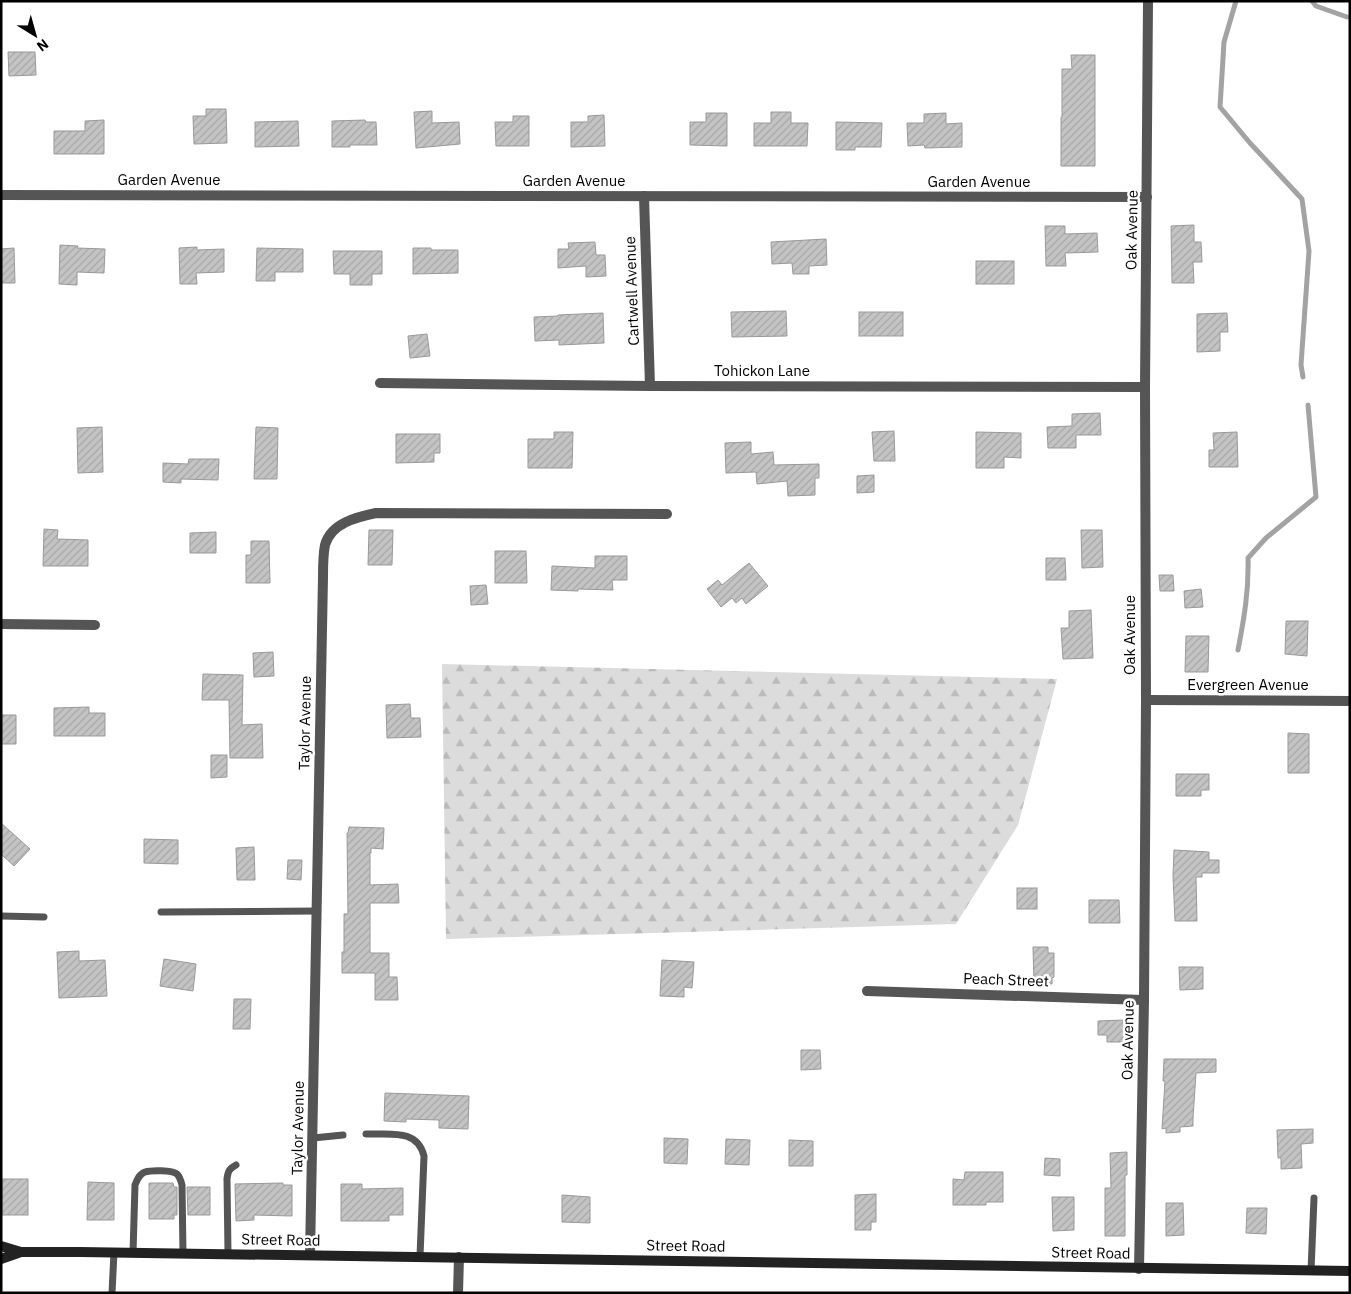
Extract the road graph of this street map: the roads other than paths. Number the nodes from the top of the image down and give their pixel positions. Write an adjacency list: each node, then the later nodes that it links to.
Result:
1 (1148, 1): 4 (street, Oak Avenue)
2 (1, 195): 3 (street, Garden Avenue)
3 (644, 196): 4 (street, Garden Avenue); 6 (street, Cartwell Avenue)
4 (1147, 197): 7 (street, Oak Avenue)
5 (380, 383): 6 (street, Tohickon Lane)
6 (650, 386): 7 (street, Tohickon Lane)
7 (1145, 387): 11 (street, Oak Avenue)
8 (666, 514): 13 (street, Taylor Avenue)
9 (1, 624): 10 (street)
10 (95, 625)
11 (1146, 700): 12 (street, Evergreen Avenue); 18 (street, Oak Avenue)
12 (1350, 701)
13 (317, 911): 14 (lane); 21 (street, Taylor Avenue)
14 (162, 912)
15 (1, 916): 16 (lane)
16 (44, 917)
17 (867, 991): 18 (street, Peach Street)
18 (1144, 1000): 34 (street, Oak Avenue)
19 (366, 1134): 31 (lane)
20 (344, 1135): 21 (lane)
21 (313, 1138): 30 (street, Taylor Avenue)
22 (236, 1165): 29 (lane)
23 (1314, 1198): 35 (lane)
24 (1, 1246): 25 (main road, Street Road)
25 (22, 1252): 26 (main road, Street Road); 33 (main road, Street Road)
26 (114, 1252): 27 (main road, Street Road); 37 (lane)
27 (133, 1253): 28 (main road, Street Road); 28 (lane)
28 (183, 1254): 29 (main road, Street Road)
29 (228, 1254): 30 (main road, Street Road)
30 (310, 1255): 31 (main road, Street Road)
31 (420, 1256): 32 (main road, Street Road)
32 (459, 1257): 34 (main road, Street Road); 38 (street)
33 (1, 1258)
34 (1139, 1269): 35 (main road, Street Road)
35 (1311, 1271): 36 (main road, Street Road)
36 (1350, 1271)
37 (112, 1293)
38 (458, 1293)

